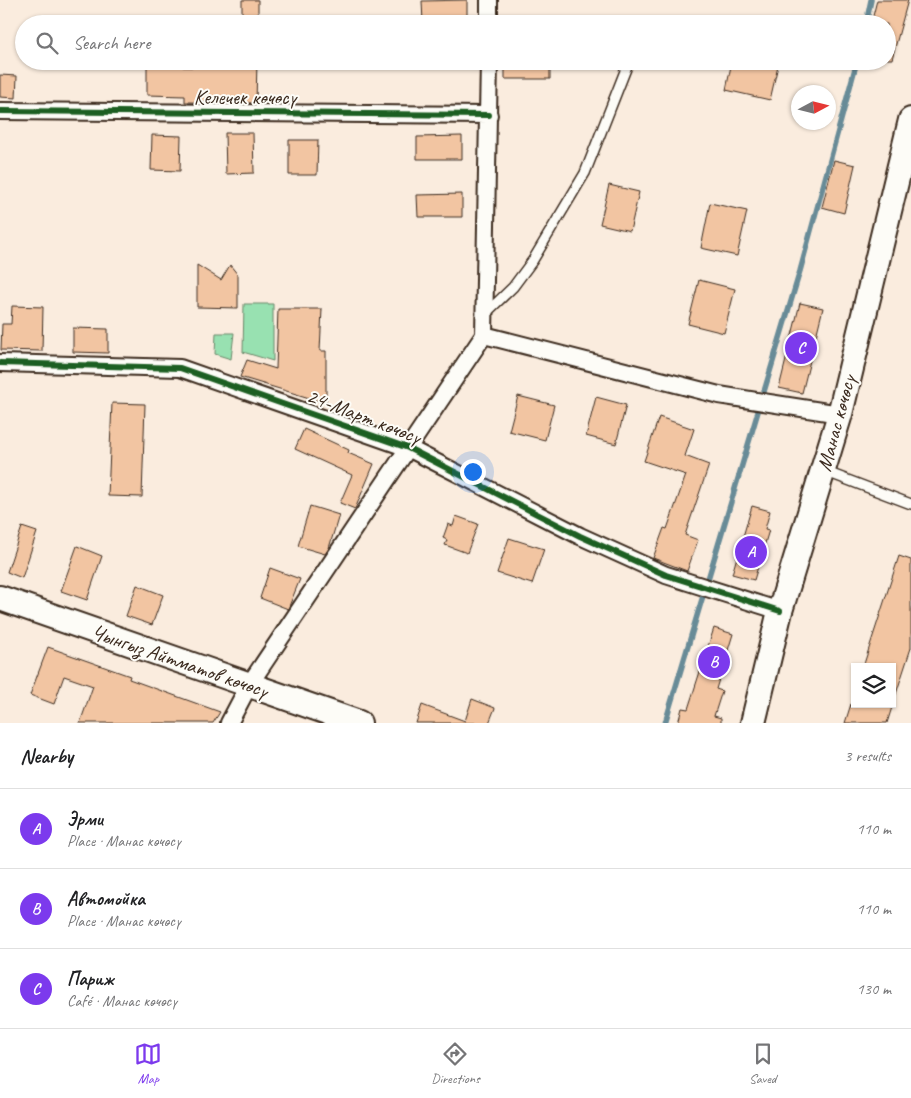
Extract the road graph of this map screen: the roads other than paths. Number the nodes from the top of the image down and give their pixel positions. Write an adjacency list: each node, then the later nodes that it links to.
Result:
1 (489, 0): 2 (street)
2 (489, 15)
3 (489, 70): 6 (street)
4 (625, 70): 8 (lane)
5 (0, 112): 6 (street, Келечек көчөсү)
6 (489, 115): 8 (street)
7 (911, 120): 11 (main road, Манас көчөсү)
8 (485, 314): 9 (street)
9 (484, 335): 11 (street); 12 (street)
10 (0, 363): 12 (street, 24-Март көчөсү)
11 (840, 414): 13 (main road, Манас көчөсү)
12 (408, 448): 16 (street, 24-Март көчөсү); 17 (street)
13 (824, 471): 14 (lane); 16 (main road, Манас көчөсү)
14 (911, 504)
15 (0, 598): 17 (main road, Чынгыз Айтматов көчөсү)
16 (780, 611): 20 (main road, Манас көчөсү)
17 (249, 685): 18 (street); 19 (main road, Чынгыз Айтматов көчөсү)
18 (229, 723)
19 (360, 723)
20 (753, 723)

